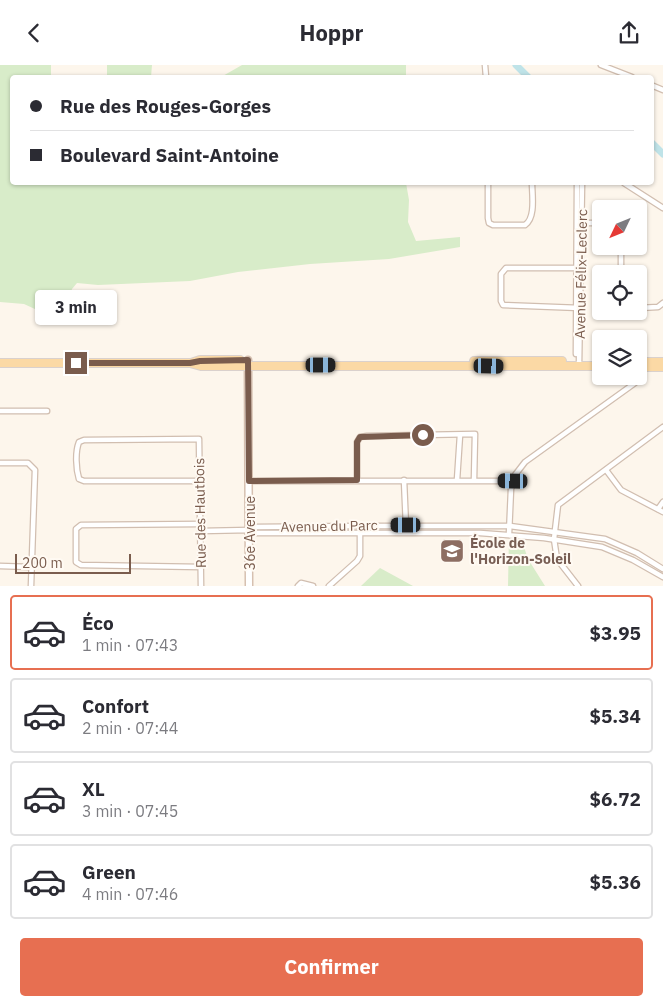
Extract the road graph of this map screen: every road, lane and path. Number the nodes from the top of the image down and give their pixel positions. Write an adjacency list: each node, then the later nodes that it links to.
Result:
1 (601, 65): 2 (street)
2 (627, 75)
3 (488, 185): 4 (street)
4 (532, 185)
5 (577, 185): 9 (street, Avenue Félix-Leclerc)
6 (582, 185): 9 (street, Avenue Félix-Leclerc)
7 (627, 185): 8 (street)
8 (663, 208)
9 (579, 223): 10 (street); 11 (street, Avenue Félix-Leclerc)
10 (592, 223)
11 (578, 268): 13 (street, Avenue Félix-Leclerc); 13 (street)
12 (663, 303): 14 (street)
13 (578, 308): 20 (street, Avenue Félix-Leclerc)
14 (647, 308)
15 (248, 362): 19 (main road); 20 (main road); 36 (street, 36e Avenue)
16 (592, 362): 20 (main road)
17 (647, 362): 18 (main road)
18 (663, 362)
19 (0, 363)
20 (578, 363): 21 (main road)
21 (592, 365)
22 (647, 367): 23 (main road)
23 (663, 367)
24 (632, 385): 37 (street)
25 (0, 411): 26 (street)
26 (47, 411)
27 (663, 427): 30 (street)
28 (460, 435): 31 (street); 32 (street); 34 (street)
29 (0, 463): 54 (street)
30 (606, 469): 39 (street); 47 (street)
31 (474, 479): 34 (street); 37 (street)
32 (357, 480): 33 (street); 36 (street)
33 (404, 480): 34 (street); 42 (street)
34 (458, 480)
35 (200, 481): 35 (street, Rue des Hautbois); 40 (street, Rue des Hautbois)
36 (249, 481): 46 (street, 36e Avenue)
37 (513, 481): 44 (street)
38 (663, 502): 39 (street)
39 (661, 511)
40 (201, 524): 45 (street, Rue des Hautbois); 55 (street)
41 (360, 525): 42 (street, Avenue du Parc); 46 (street, Avenue du Parc); 48 (street)
42 (406, 525): 43 (street, Avenue du Parc); 49 (street)
43 (470, 525): 44 (street, Avenue du Parc); 50 (street)
44 (510, 526): 47 (street, Avenue du Parc); 51 (street)
45 (201, 531): 46 (street, Avenue du Parc); 55 (street, Rue des Hautbois)
46 (250, 531): 48 (street, Avenue du Parc); 60 (street, 36e Avenue)
47 (555, 532): 52 (street); 56 (street, Avenue du Parc)
48 (360, 533): 49 (street, Avenue du Parc); 63 (street)
49 (406, 533): 50 (street, Avenue du Parc)
50 (469, 533): 51 (street, Avenue du Parc)
51 (509, 535): 52 (street, Avenue du Parc)
52 (554, 539): 57 (street, Avenue du Parc); 64 (street)
53 (0, 566): 54 (street)
54 (31, 567): 58 (street)
55 (201, 567): 59 (street, Rue des Hautbois)
56 (663, 569)
57 (663, 577)
58 (31, 586)
59 (201, 586)
60 (250, 586)
61 (298, 586): 62 (street)
62 (313, 586)
63 (329, 586)
64 (578, 586)

